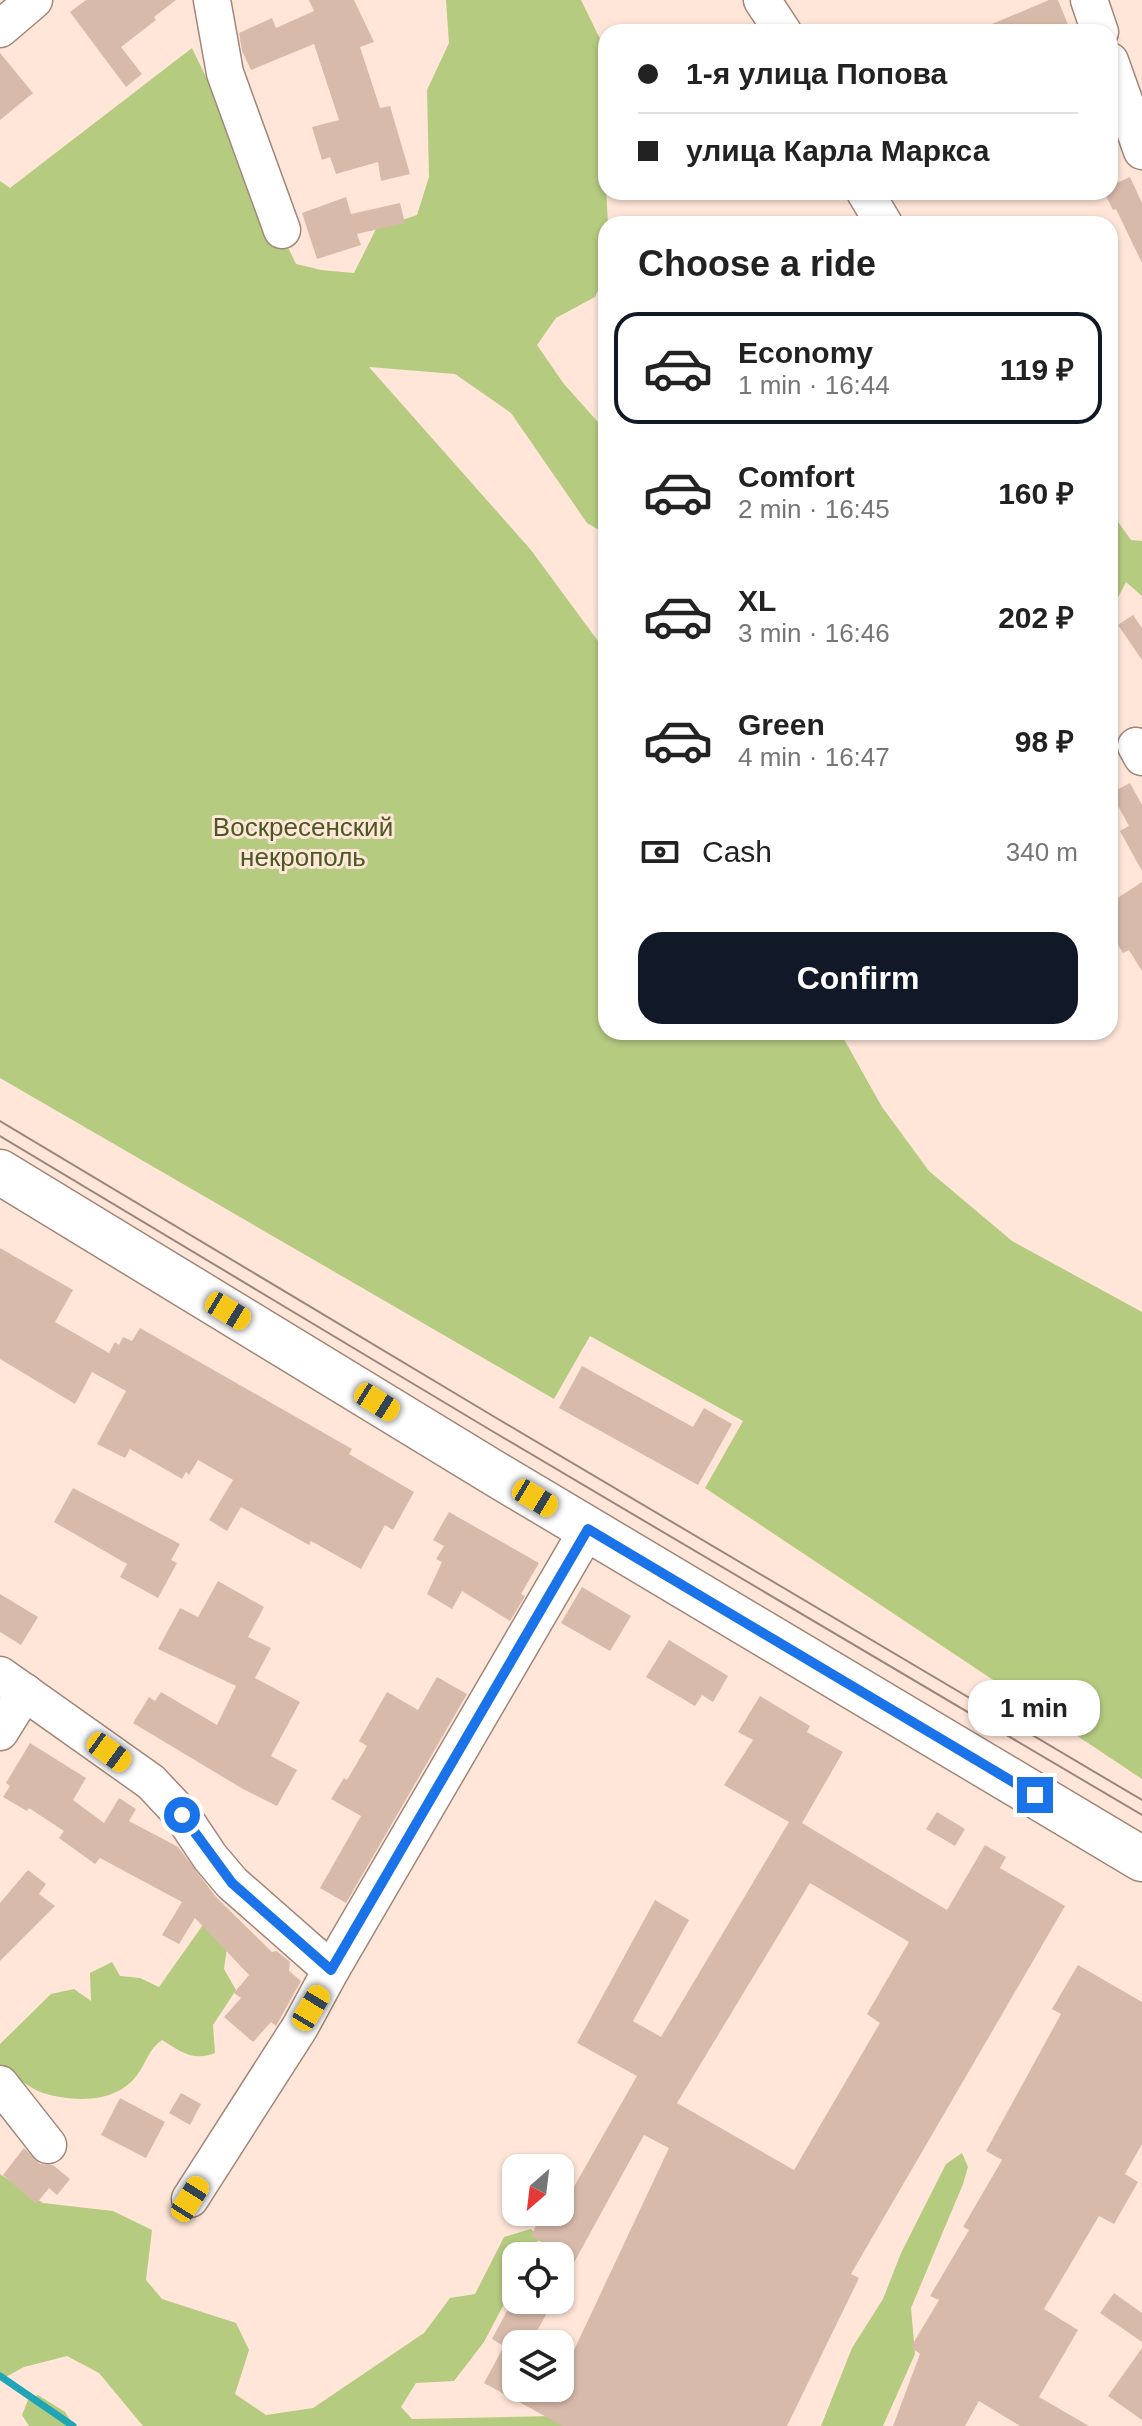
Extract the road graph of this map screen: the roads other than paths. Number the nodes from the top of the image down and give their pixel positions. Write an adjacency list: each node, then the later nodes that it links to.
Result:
1 (34, 0): 7 (street)
2 (212, 0): 10 (street)
3 (762, 0): 5 (street)
4 (1089, 0): 6 (street)
5 (778, 24)
6 (1097, 24)
7 (0, 29)
8 (1118, 84): 9 (street)
9 (1142, 151)
10 (282, 230)
11 (0, 1172): 12 (main road)
12 (588, 1529): 15 (main road); 16 (street)
13 (12, 1684): 14 (street); 16 (street)
14 (0, 1732)
15 (1142, 1859)
16 (331, 1970): 19 (street)
17 (0, 2084): 18 (street)
18 (48, 2145)
19 (190, 2199)

